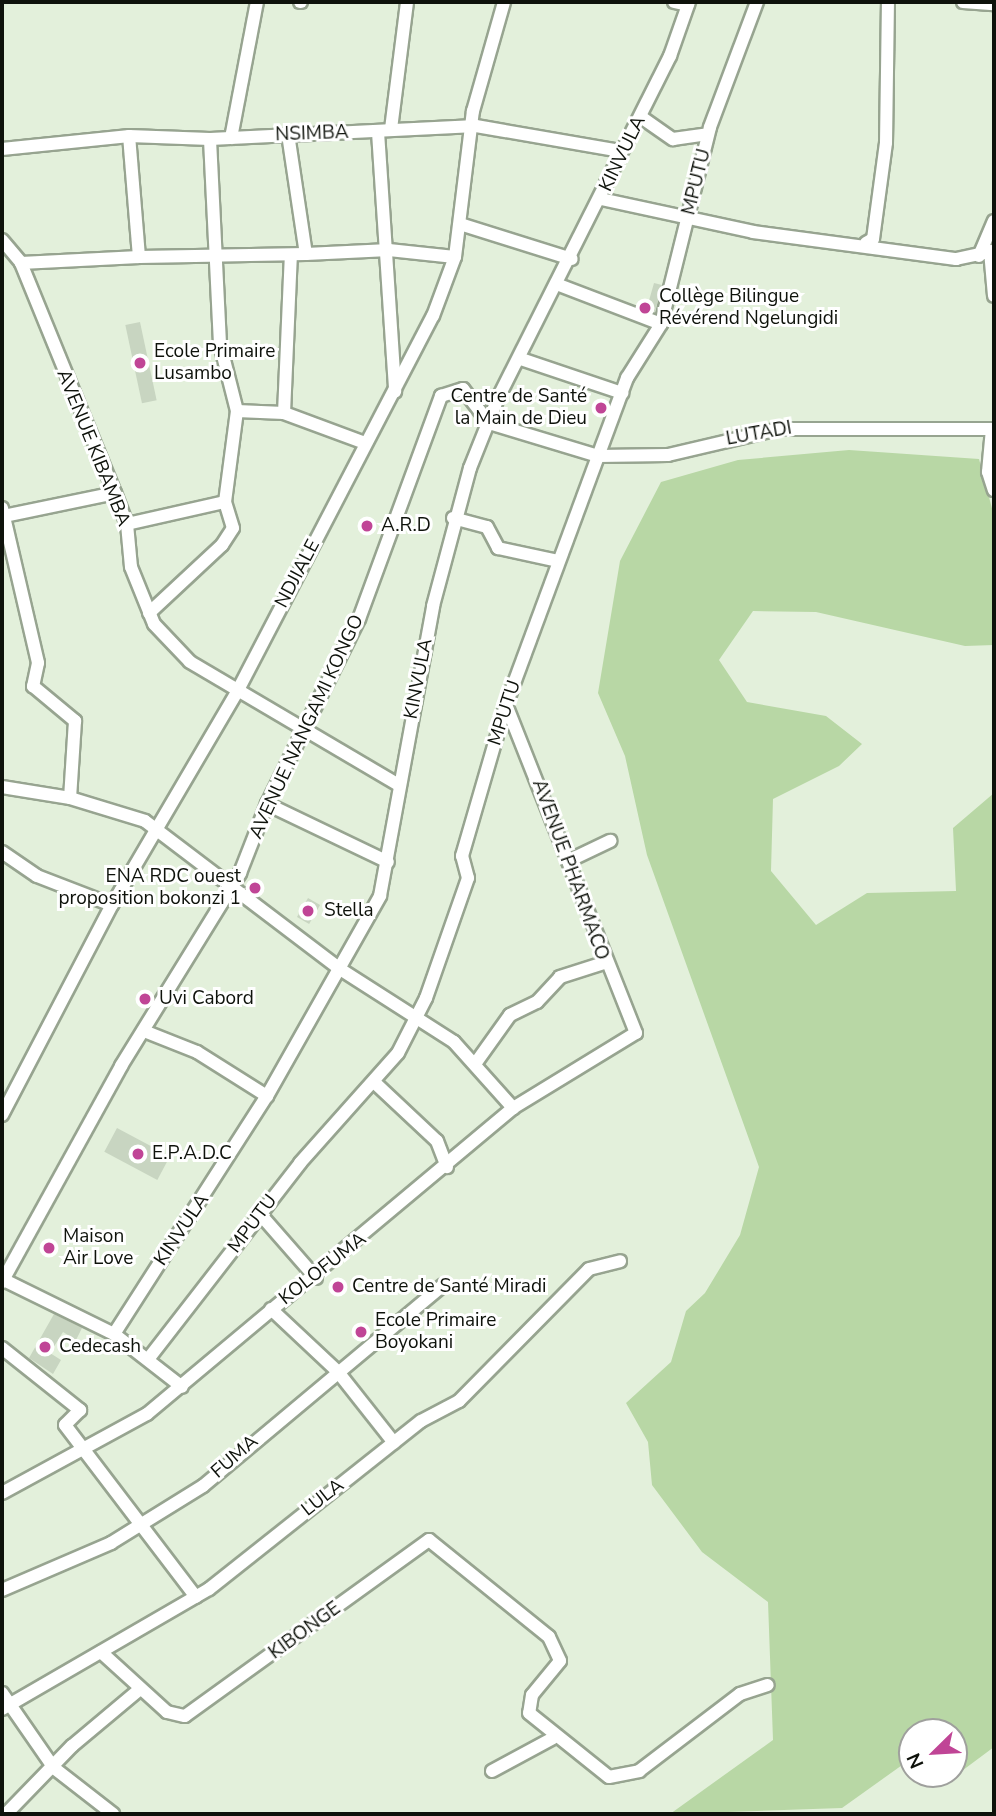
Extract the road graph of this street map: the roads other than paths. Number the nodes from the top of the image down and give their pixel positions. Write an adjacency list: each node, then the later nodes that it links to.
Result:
1 (257, 2): 16 (street)
2 (407, 2): 12 (street)
3 (504, 2): 11 (street, NDJIALE)
4 (674, 2): 8 (street)
5 (757, 2): 14 (street, MPUTU)
6 (888, 2): 25 (street)
7 (962, 2): 9 (street)
8 (689, 3): 10 (street, KINVULA)
9 (994, 4)
10 (641, 117): 14 (street); 19 (street, KINVULA)
11 (476, 126): 12 (street, NSIMBA); 19 (street, NSIMBA); 23 (street, NDJIALE)
12 (384, 130): 13 (street, NSIMBA); 26 (street)
13 (288, 134): 16 (street, NSIMBA); 28 (street)
14 (708, 134): 21 (street, MPUTU)
15 (129, 136): 17 (street, NSIMBA); 18 (street, NSIMBA); 30 (street)
16 (232, 138): 17 (street, NSIMBA)
17 (210, 139): 32 (street)
18 (2, 149)
19 (620, 151): 20 (street, KINVULA)
20 (601, 199): 21 (street); 33 (street, KINVULA)
21 (688, 216): 25 (street); 37 (street, MPUTU)
22 (994, 221): 27 (street)
23 (460, 224): 31 (street, NDJIALE); 33 (street)
24 (2, 240): 34 (street, AVENUE KIBAMBA)
25 (866, 243): 27 (street)
26 (389, 250): 28 (street); 31 (street); 39 (street)
27 (988, 253): 36 (street)
28 (306, 254): 29 (street)
29 (292, 255): 32 (street); 42 (street)
30 (139, 257): 32 (street); 34 (street)
31 (455, 257): 39 (street, NDJIALE)
32 (214, 258): 41 (street)
33 (572, 259): 35 (street, KINVULA)
34 (21, 263): 48 (street, AVENUE KIBAMBA)
35 (559, 285): 37 (street); 38 (street, KINVULA)
36 (994, 296)
37 (661, 324): 40 (street, MPUTU)
38 (521, 359): 40 (street); 43 (street, KINVULA)
39 (395, 391): 45 (street, NDJIALE)
40 (622, 393): 46 (street, MPUTU)
41 (237, 411): 42 (street); 49 (street)
42 (284, 413): 45 (street)
43 (489, 423): 46 (street, LUTADI); 51 (street, KINVULA); 57 (street, AVENUE NANGAMI KONGO)
44 (993, 429): 46 (street, LUTADI); 47 (street)
45 (365, 443): 55 (street, NDJIALE)
46 (598, 456): 53 (street, MPUTU)
47 (994, 490)
48 (115, 494): 50 (street); 52 (street, AVENUE KIBAMBA)
49 (225, 502): 52 (street); 54 (street)
50 (3, 512): 60 (street)
51 (453, 518): 53 (street); 58 (street, KINVULA)
52 (127, 524): 54 (street, AVENUE KIBAMBA)
53 (558, 561): 56 (street, MPUTU)
54 (149, 613): 55 (street, AVENUE KIBAMBA)
55 (237, 692): 57 (street, AVENUE KIBAMBA); 62 (street, NDJIALE)
56 (506, 705): 65 (street, AVENUE PHARMACO); 71 (street, MPUTU)
57 (307, 734): 58 (street, AVENUE KIBAMBA); 61 (street, AVENUE NANGAMI KONGO)
58 (397, 784): 66 (street, KINVULA)
59 (2, 787): 60 (street)
60 (70, 798): 62 (street)
61 (267, 804): 66 (street); 67 (street, AVENUE NANGAMI KONGO)
62 (153, 831): 67 (street); 68 (street, NDJIALE)
63 (610, 841): 65 (street)
64 (2, 852): 68 (street)
65 (568, 861): 69 (street, AVENUE PHARMACO)
66 (387, 862): 70 (street, KINVULA)
67 (229, 884): 70 (street); 72 (street, AVENUE NANGAMI KONGO)
68 (111, 905): 78 (street, NDJIALE)
69 (604, 962): 73 (street, AVENUE PHARMACO); 74 (street)
70 (340, 969): 71 (street); 76 (street, KINVULA)
71 (416, 1020): 74 (street); 75 (street, MPUTU)
72 (144, 1031): 76 (street); 83 (street, AVENUE NANGAMI KONGO)
73 (636, 1033): 77 (street, KOLOFUMA)
74 (475, 1063): 77 (street)
75 (374, 1082): 79 (street); 80 (street, MPUTU)
76 (267, 1096): 86 (street, KINVULA)
77 (513, 1108): 79 (street, KOLOFUMA)
78 (2, 1115)
79 (447, 1167): 82 (street, KOLOFUMA)
80 (260, 1214): 82 (street); 88 (street, MPUTU)
81 (620, 1261): 91 (street, LULA)
82 (316, 1278): 85 (street, KOLOFUMA)
83 (2, 1280): 86 (street)
84 (443, 1285): 89 (street, FUMA)
85 (271, 1309): 89 (street); 90 (street, KOLOFUMA)
86 (114, 1334): 88 (street)
87 (2, 1348): 92 (street)
88 (149, 1359): 90 (street)
89 (338, 1373): 91 (street); 94 (street, FUMA)
90 (181, 1387): 92 (street, KOLOFUMA)
91 (394, 1443): 96 (street, LULA)
92 (81, 1451): 93 (street, KOLOFUMA); 94 (street)
93 (2, 1493)
94 (146, 1524): 95 (street, FUMA); 96 (street)
95 (2, 1590)
96 (196, 1597): 97 (street, LULA)
97 (101, 1652): 99 (street); 100 (street, LULA)
98 (768, 1685): 101 (street)
99 (140, 1689): 101 (street, KIBONGE); 102 (street)
100 (4, 1701): 102 (street)
101 (553, 1738): 103 (street)
102 (54, 1768): 104 (street); 105 (street)
103 (492, 1771)
104 (6, 1814)
105 (113, 1814)

